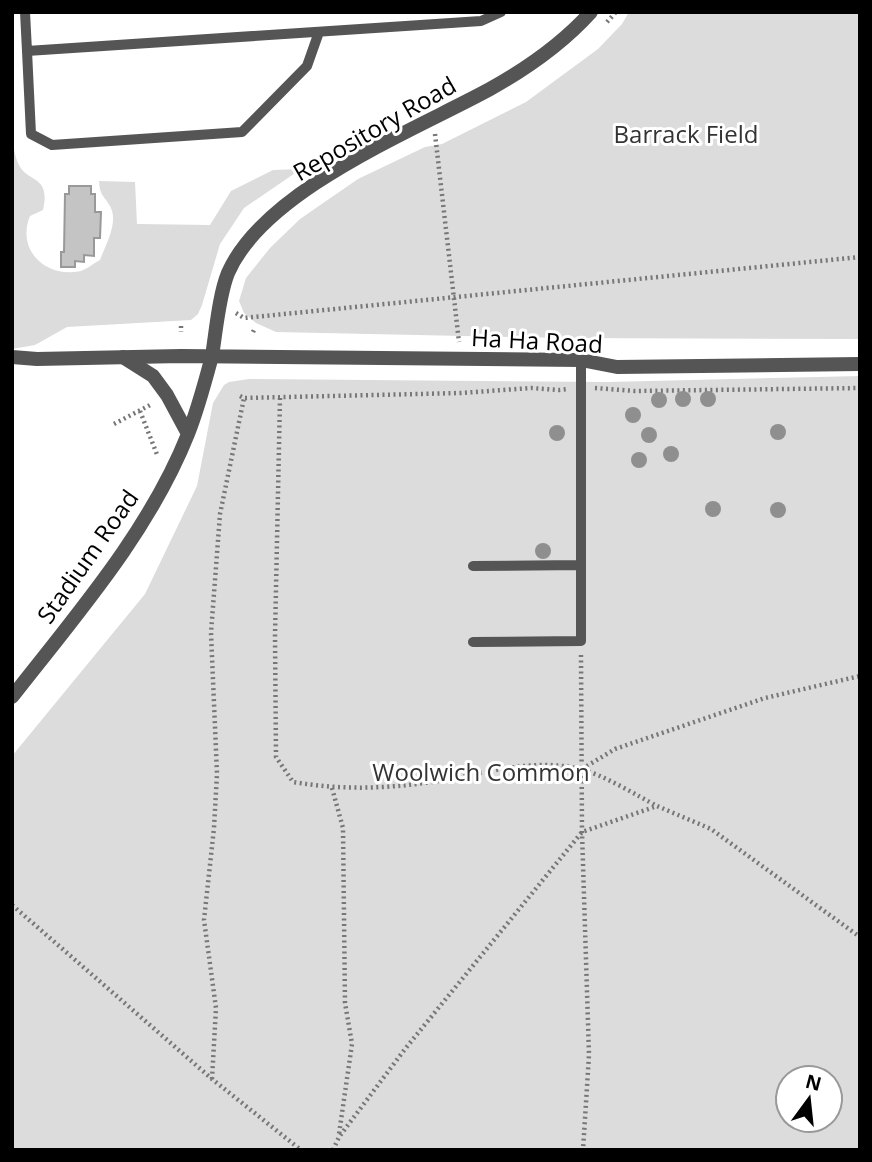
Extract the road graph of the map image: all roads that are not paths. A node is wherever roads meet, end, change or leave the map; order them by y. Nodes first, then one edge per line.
1 (25, 12) edge
2 (501, 12) edge
3 (592, 12) edge
4 (319, 32) junction
5 (27, 51) junction
6 (212, 356) junction
7 (12, 357) edge
8 (123, 357) junction
9 (581, 360) junction
10 (860, 365) edge
11 (188, 434) junction
12 (580, 565) junction
13 (472, 566) dead end
14 (472, 642) dead end
15 (12, 697) edge

1 - 5 lane
2 - 4 lane
3 - 6 street, Repository Road
4 - 5 lane
4 - 5 lane
6 - 8 street, Ha Ha Road
6 - 9 street, Ha Ha Road
6 - 11 street, Stadium Road
7 - 8 street, Ha Ha Road
8 - 11 street
9 - 10 street, Ha Ha Road
9 - 12 lane
11 - 15 street, Stadium Road
12 - 13 lane
12 - 14 lane

